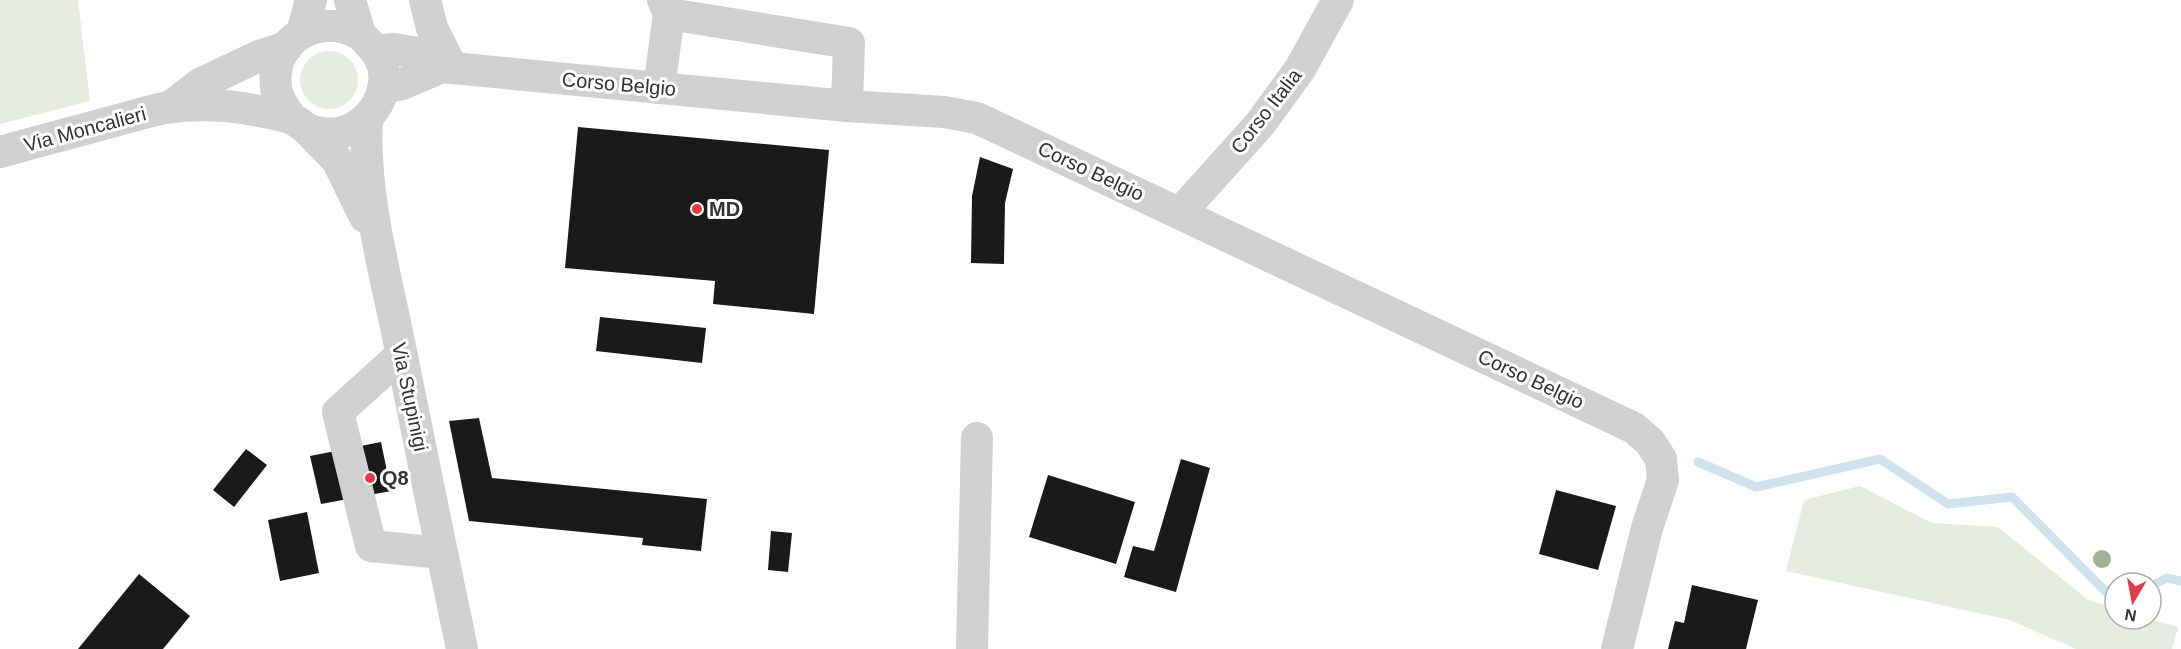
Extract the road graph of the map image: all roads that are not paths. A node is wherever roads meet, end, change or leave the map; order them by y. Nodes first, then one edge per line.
1 (311, 0) edge
2 (350, 0) edge
3 (425, 0) edge
4 (1338, 0) edge
5 (666, 7) edge
6 (295, 40) junction
7 (368, 43) junction
8 (447, 68) junction
9 (383, 88) junction
10 (659, 88) junction
11 (847, 106) junction
12 (170, 107) junction
13 (367, 120) junction
14 (299, 124) junction
15 (0, 152) edge
16 (1180, 213) junction
17 (380, 250) junction
18 (401, 355) junction
19 (977, 438) dead end
20 (442, 553) junction
21 (462, 649) edge
22 (972, 649) edge
23 (1617, 649) edge

1 - 6 street
2 - 7 street
3 - 8 street
4 - 16 street, Corso Italia
5 - 10 street
5 - 11 street
6 - 7 street
6 - 12 street, Via Moncalieri
6 - 14 street
7 - 8 street, Corso Belgio
7 - 9 street
8 - 9 street, Corso Belgio
8 - 10 street, Corso Belgio
9 - 13 street
10 - 11 street, Corso Belgio
11 - 16 street, Corso Belgio
12 - 14 street, Via Moncalieri
12 - 15 street, Via Moncalieri
13 - 14 street
13 - 17 street, Via Stupinigi
14 - 17 street, Via Stupinigi
16 - 23 street, Corso Belgio
17 - 18 street, Via Stupinigi
18 - 20 street, Via Stupinigi
18 - 20 street
19 - 22 street
20 - 21 street, Via Stupinigi

